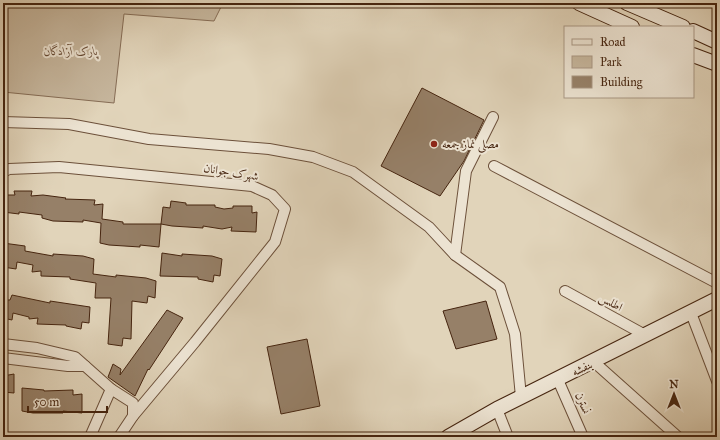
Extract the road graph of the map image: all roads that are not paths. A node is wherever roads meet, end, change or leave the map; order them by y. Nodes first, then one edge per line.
1 (579, 3) edge
2 (627, 3) edge
3 (630, 26) edge
4 (681, 26) edge
5 (694, 31) edge
6 (717, 42) edge
7 (694, 55) edge
8 (717, 64) edge
9 (493, 117) dead end
10 (3, 122) edge
11 (494, 166) dead end
12 (3, 172) edge
13 (455, 255) junction
14 (717, 283) edge
15 (565, 291) dead end
16 (717, 299) edge
17 (691, 313) junction
18 (645, 335) junction
19 (3, 344) edge
20 (24, 347) junction
21 (3, 358) edge
22 (21, 360) junction
23 (594, 362) junction
24 (85, 366) junction
25 (558, 380) junction
26 (717, 381) edge
27 (111, 388) junction
28 (522, 397) junction
29 (497, 409) junction
30 (133, 416) junction
31 (90, 437) edge
32 (119, 437) edge
33 (448, 437) edge
34 (508, 437) edge
35 (584, 437) edge
36 (678, 437) edge

1 - 3 street
2 - 4 street
5 - 6 street
7 - 8 street
9 - 13 street
10 - 13 street
11 - 14 street
12 - 30 street, شهرک جوانان
13 - 28 street
15 - 18 street, اطلس
16 - 17 street, بنفشه
17 - 18 street, بنفشه
17 - 26 street
18 - 23 street, بنفشه
19 - 20 street
20 - 22 street
20 - 24 street
21 - 22 street
22 - 24 street
23 - 25 street, بنفشه
23 - 36 street
24 - 27 street
25 - 28 street, بنفشه
25 - 35 street, نسترن
27 - 30 street
27 - 31 street
28 - 29 street, بنفشه
29 - 33 street, بنفشه
29 - 34 street
30 - 32 street, شهرک جوانان

